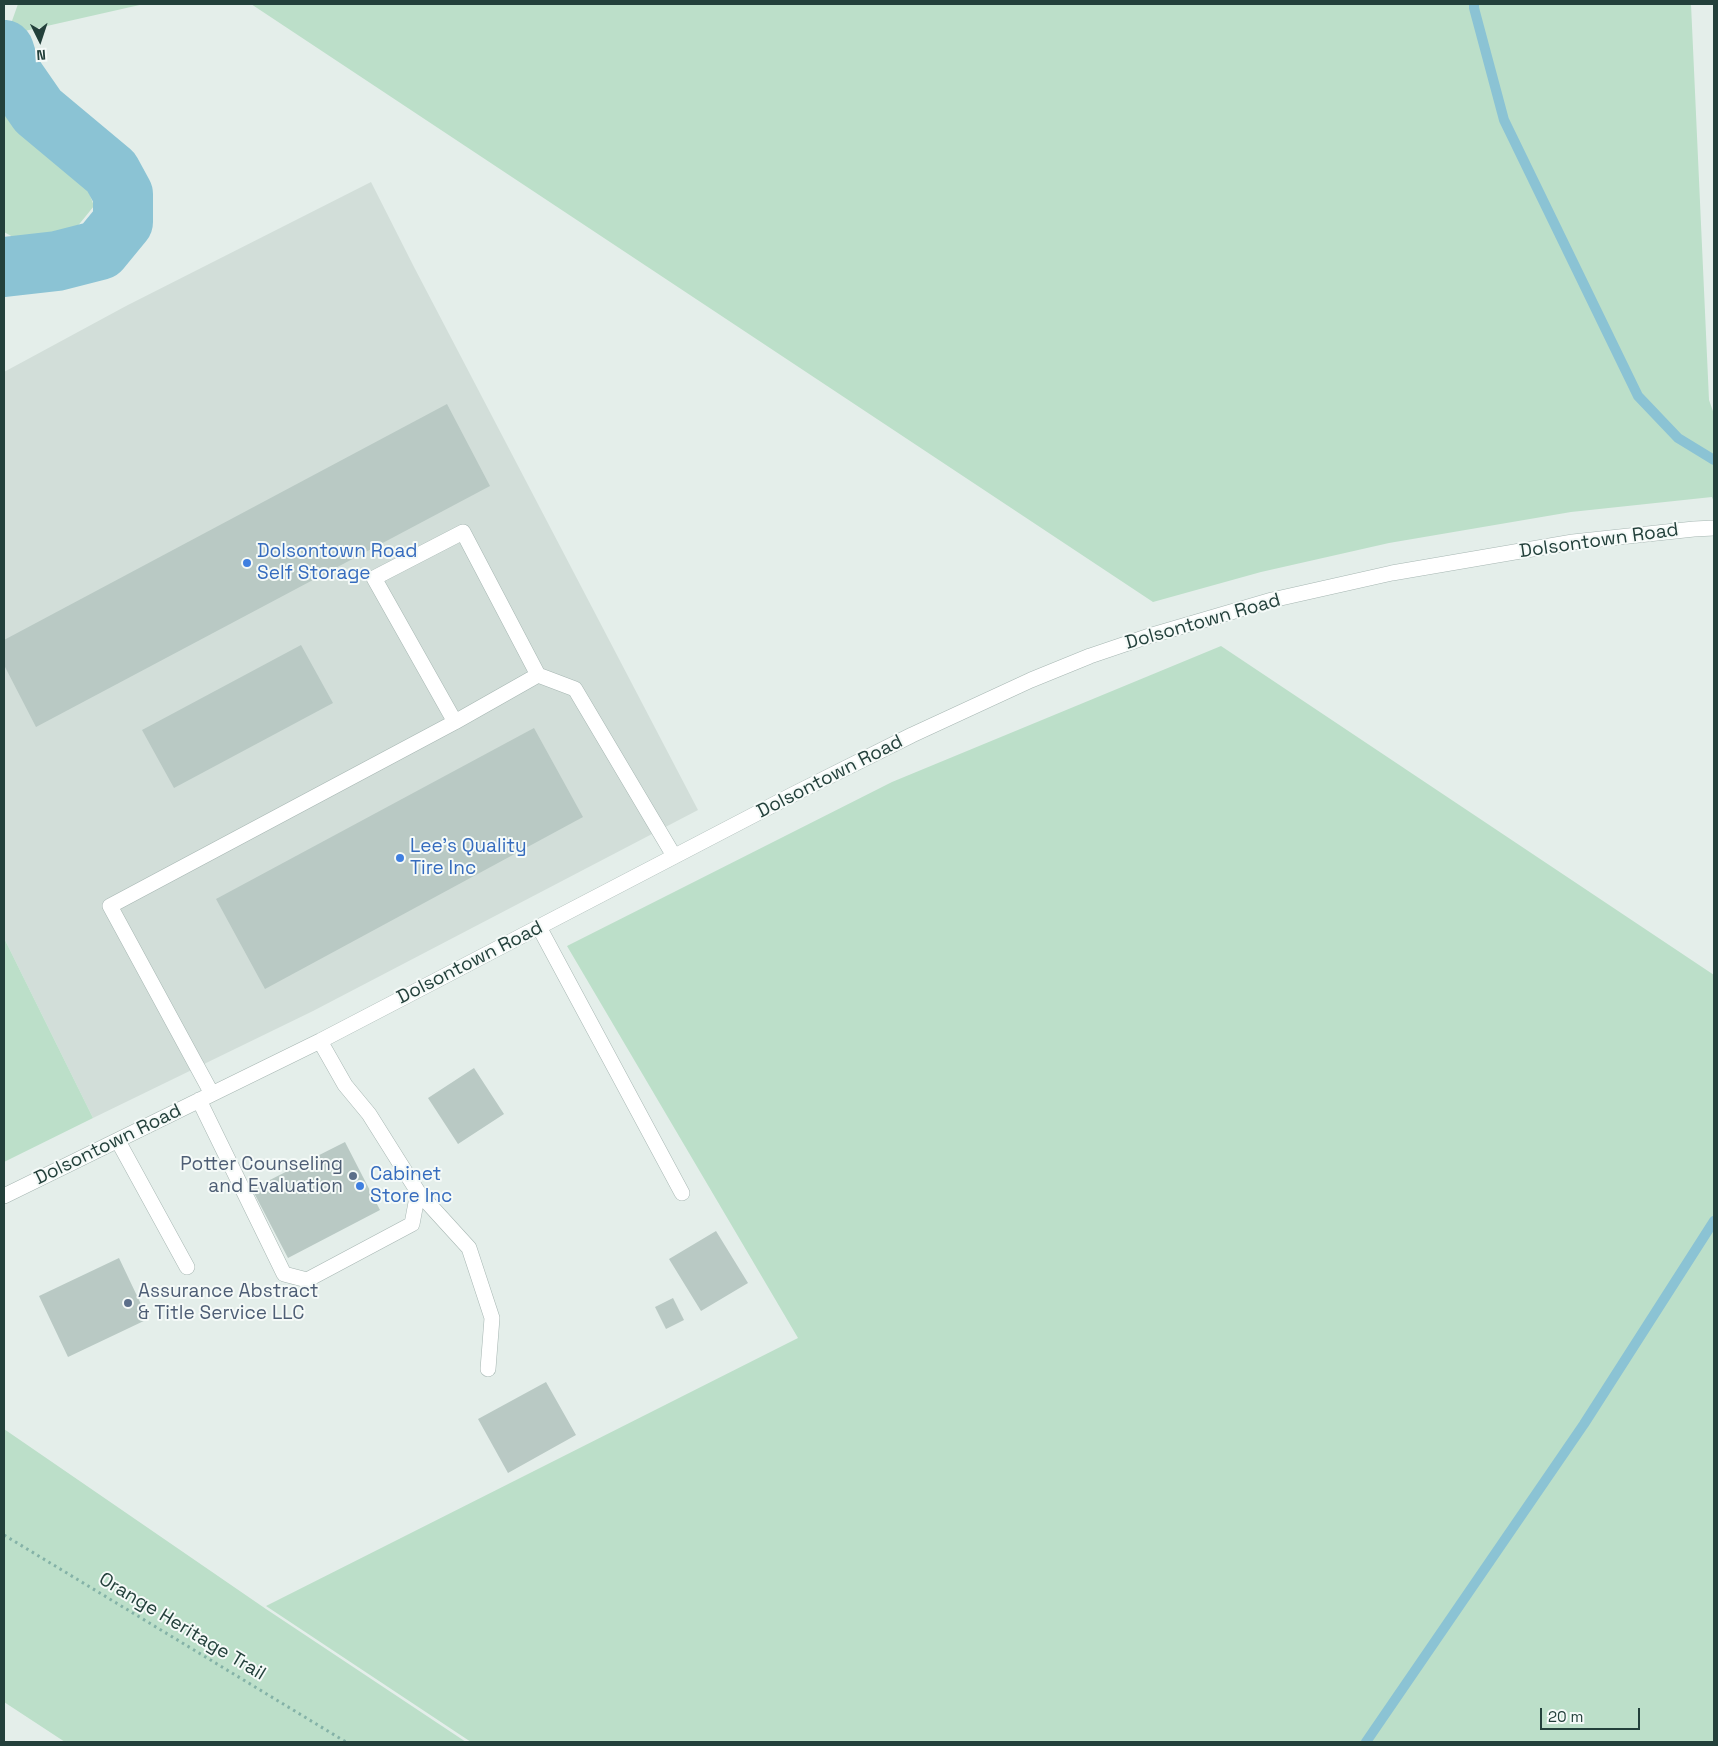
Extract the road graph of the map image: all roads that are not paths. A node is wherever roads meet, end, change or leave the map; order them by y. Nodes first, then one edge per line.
1 (1714, 528) edge
2 (538, 675) junction
3 (455, 722) junction
4 (674, 856) junction
5 (539, 927) junction
6 (320, 1041) junction
7 (206, 1097) junction
8 (118, 1141) junction
9 (418, 1192) junction
10 (682, 1193) dead end
11 (4, 1196) edge
12 (187, 1267) dead end
13 (488, 1369) dead end

1 - 4 street, Dolsontown Road
2 - 3 street
2 - 3 street
2 - 4 street
3 - 7 street
4 - 5 street, Dolsontown Road
5 - 6 street, Dolsontown Road
5 - 10 street
6 - 7 street, Dolsontown Road
6 - 9 street
7 - 8 street, Dolsontown Road
7 - 9 street
8 - 11 street, Dolsontown Road
8 - 12 street
9 - 13 street

